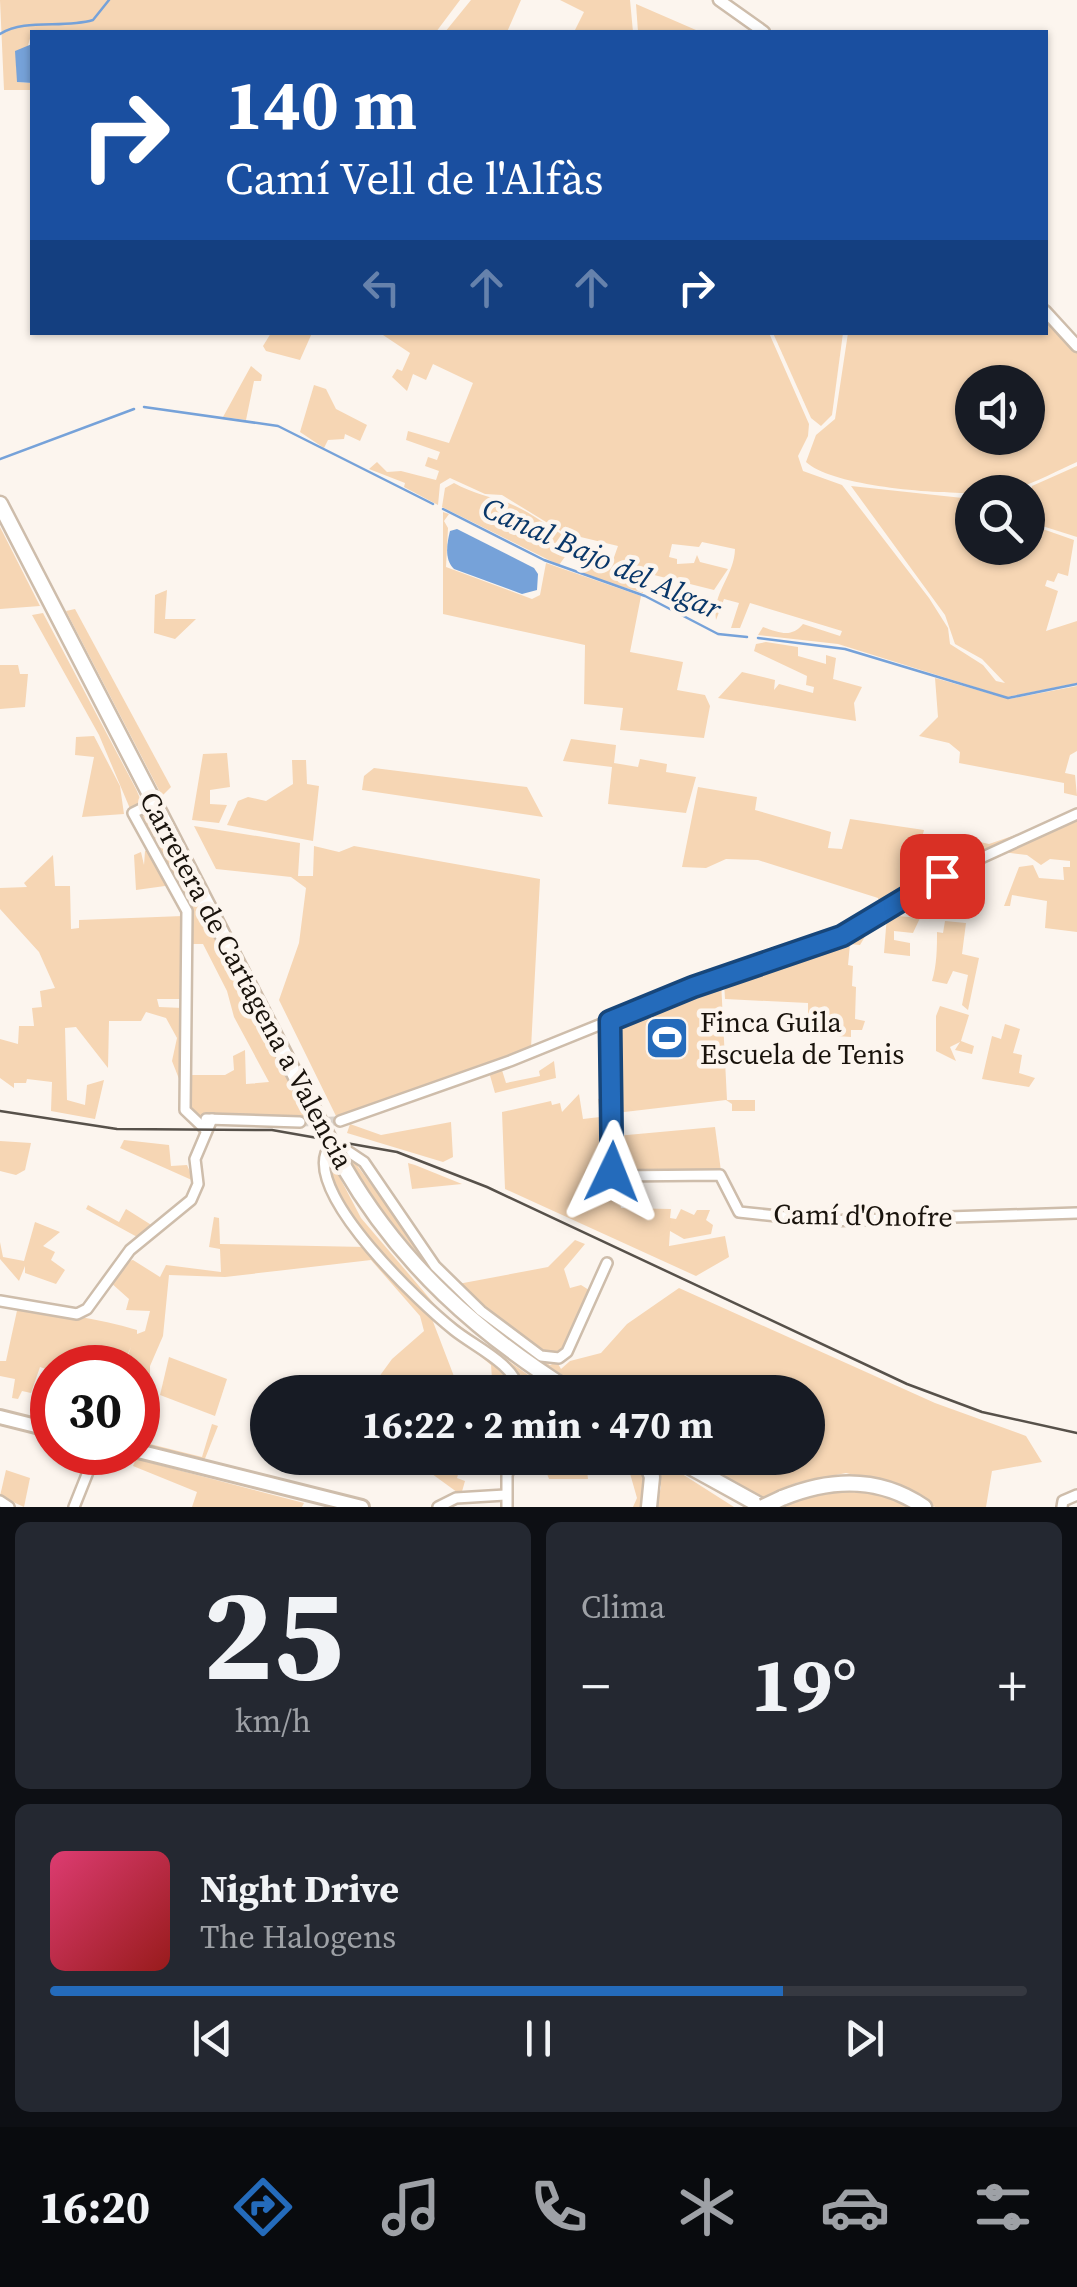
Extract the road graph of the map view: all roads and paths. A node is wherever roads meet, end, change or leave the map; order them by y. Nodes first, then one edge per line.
1 (719, 0) edge
2 (761, 30) edge
3 (1048, 314) edge
4 (1077, 346) edge
5 (0, 504) edge
6 (137, 811) dead end
7 (1077, 814) edge
8 (610, 1021) junction
9 (340, 1121) tunnel mouth
10 (300, 1122) tunnel mouth
11 (202, 1124) junction
12 (346, 1150) dead end
13 (326, 1153) dead end
14 (1077, 1213) edge
15 (607, 1263) dead end
16 (0, 1301) edge
17 (514, 1355) junction
18 (512, 1375) edge
19 (540, 1375) edge
20 (545, 1375) edge
21 (0, 1417) edge
22 (30, 1424) edge
23 (160, 1456) edge
24 (87, 1475) edge
25 (509, 1475) edge
26 (651, 1475) edge
27 (701, 1475) edge
28 (706, 1475) edge
29 (504, 1495) junction
30 (1077, 1495) edge
31 (0, 1501) edge
32 (9, 1507) edge
33 (74, 1507) edge
34 (362, 1507) edge
35 (438, 1507) edge
36 (507, 1507) edge
37 (649, 1507) edge
38 (751, 1507) edge
39 (763, 1507) edge
40 (924, 1507) edge
41 (1062, 1507) edge

1 - 2 street
3 - 4 street
5 - 17 highway, Carretera de Cartagena a Valencia, bridge
6 - 11 street
7 - 8 street
8 - 9 street
8 - 14 street, Camí d'Onofre
10 - 11 street
11 - 16 street
12 - 15 street
13 - 18 street
17 - 19 highway
17 - 20 highway, Carretera de Cartagena a Valencia
21 - 22 main road
23 - 34 main road
24 - 33 street
25 - 29 street
26 - 37 highway
27 - 38 highway
28 - 39 highway
29 - 35 street
29 - 36 street
30 - 41 street
31 - 32 street
39 - 40 highway, bridge

